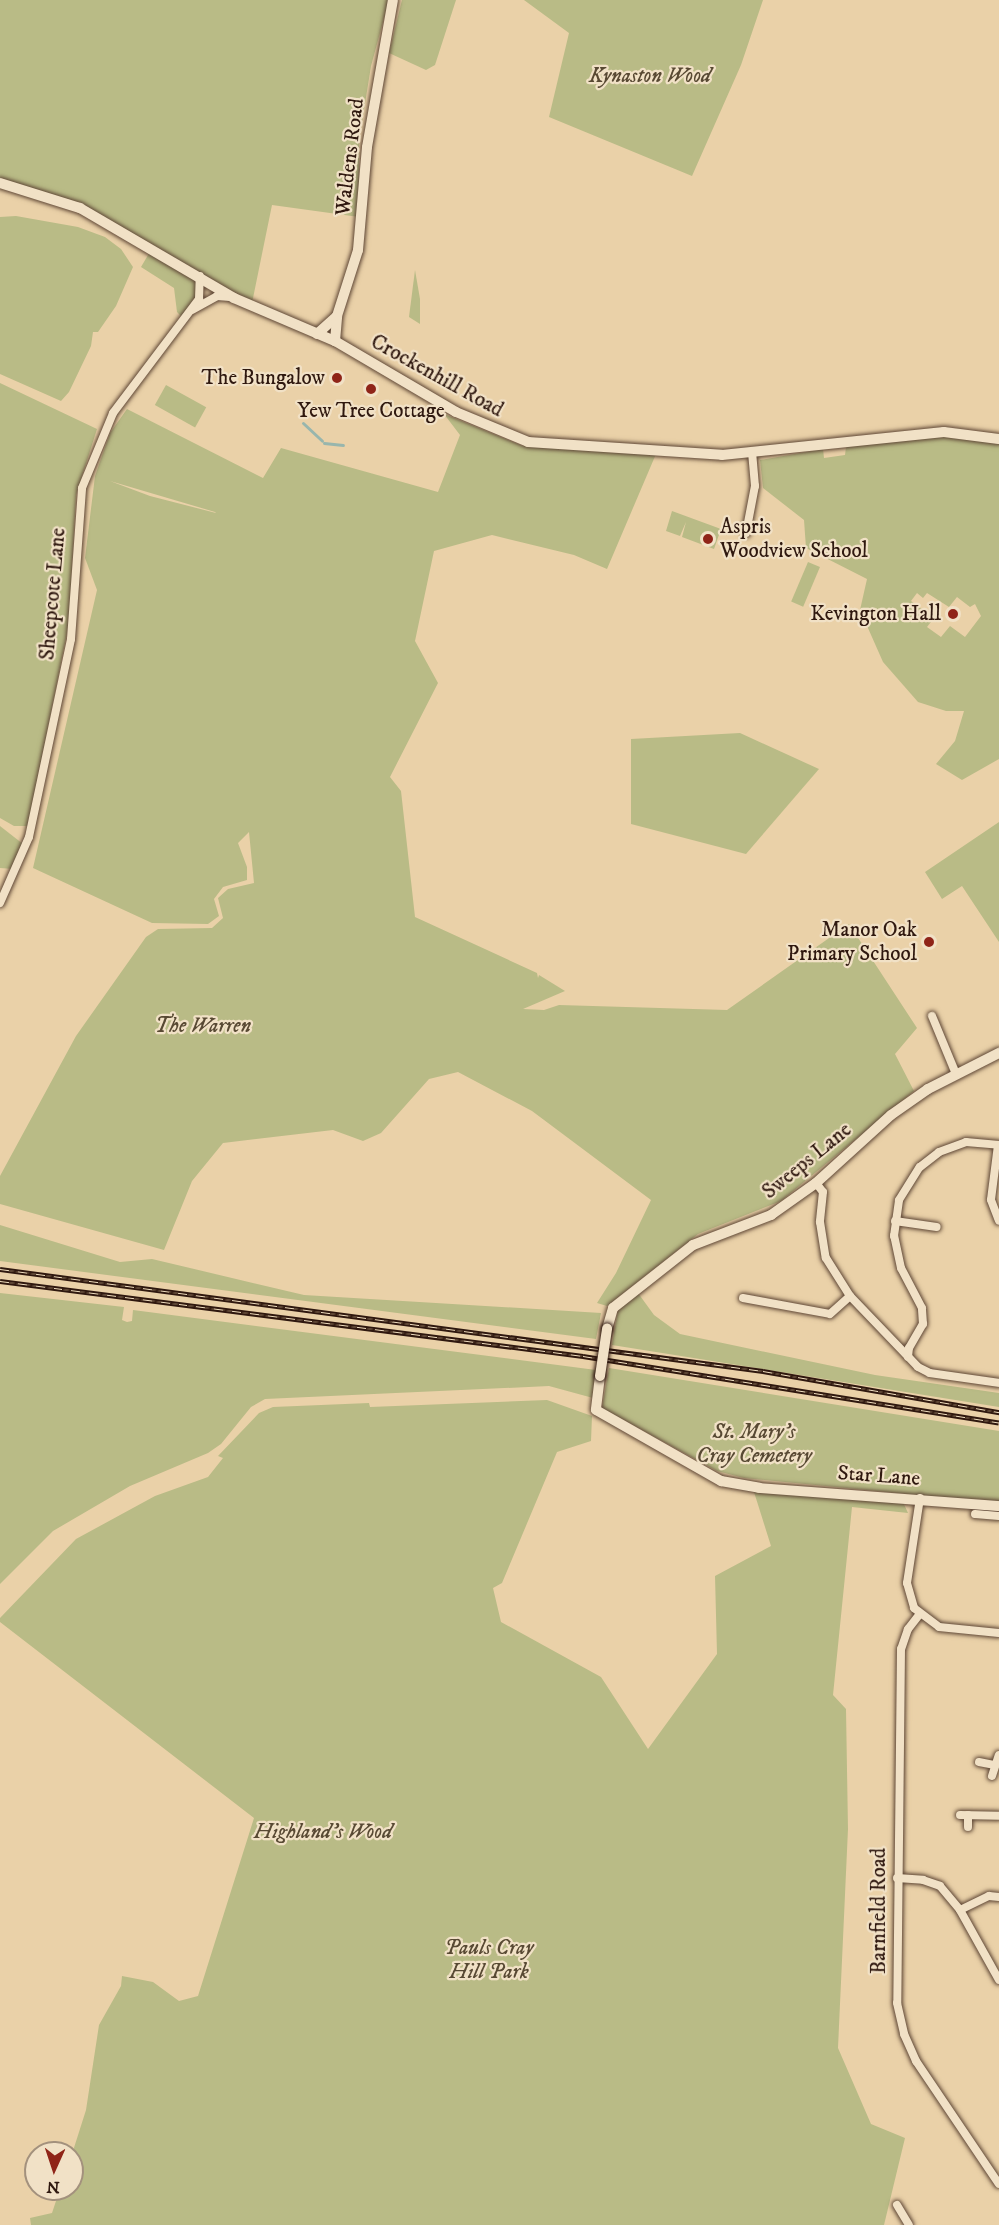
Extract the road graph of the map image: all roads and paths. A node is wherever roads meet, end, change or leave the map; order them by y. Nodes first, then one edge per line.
1 (393, 0) edge
2 (0, 183) edge
3 (200, 276) junction
4 (234, 298) junction
5 (191, 311) junction
6 (338, 316) junction
7 (317, 334) junction
8 (334, 341) junction
9 (999, 439) edge
10 (752, 452) junction
11 (746, 533) dead end
12 (0, 903) edge
13 (932, 1016) dead end
14 (999, 1053) edge
15 (956, 1074) junction
16 (999, 1145) edge
17 (816, 1183) junction
18 (895, 1221) junction
19 (999, 1221) edge
20 (937, 1227) dead end
21 (850, 1296) junction
22 (743, 1298) dead end
23 (908, 1357) junction
24 (999, 1383) edge
25 (596, 1410) joint
26 (920, 1498) junction
27 (999, 1506) edge
28 (975, 1514) dead end
29 (999, 1516) edge
30 (919, 1615) junction
31 (999, 1633) edge
32 (999, 1755) edge
33 (979, 1762) dead end
34 (994, 1765) junction
35 (992, 1776) dead end
36 (999, 1816) edge
37 (968, 1827) dead end
38 (897, 1878) junction
39 (999, 1897) edge
40 (960, 1911) junction
41 (999, 1980) edge
42 (999, 2184) edge
43 (897, 2205) dead end
44 (909, 2225) edge

1 - 6 street, Waldens Road
2 - 3 street, Crockenhill Road
3 - 4 street, Crockenhill Road
3 - 5 street, Sheepcote Lane
4 - 5 street, Sheepcote Lane
4 - 7 street, Crockenhill Road
5 - 12 street, Sheepcote Lane
6 - 7 street
6 - 8 street, Waldens Road
7 - 8 street, Crockenhill Road
8 - 10 street, Crockenhill Road
9 - 10 street, Crockenhill Road
10 - 11 street
13 - 15 street
14 - 15 street, Sweeps Lane
15 - 17 street, Sweeps Lane
16 - 18 street
16 - 19 street
17 - 21 street
17 - 25 street, Sweeps Lane, bridge
18 - 20 street
18 - 23 street
21 - 22 street
21 - 23 street
23 - 24 street
25 - 26 street, Star Lane
26 - 27 street, Star Lane
26 - 30 street
28 - 29 street
30 - 31 street
30 - 38 street, Barnfield Road
32 - 34 street
33 - 34 street
34 - 35 street
36 - 37 street
38 - 40 street
38 - 42 street, Barnfield Road
39 - 40 street
40 - 41 street
43 - 44 street

